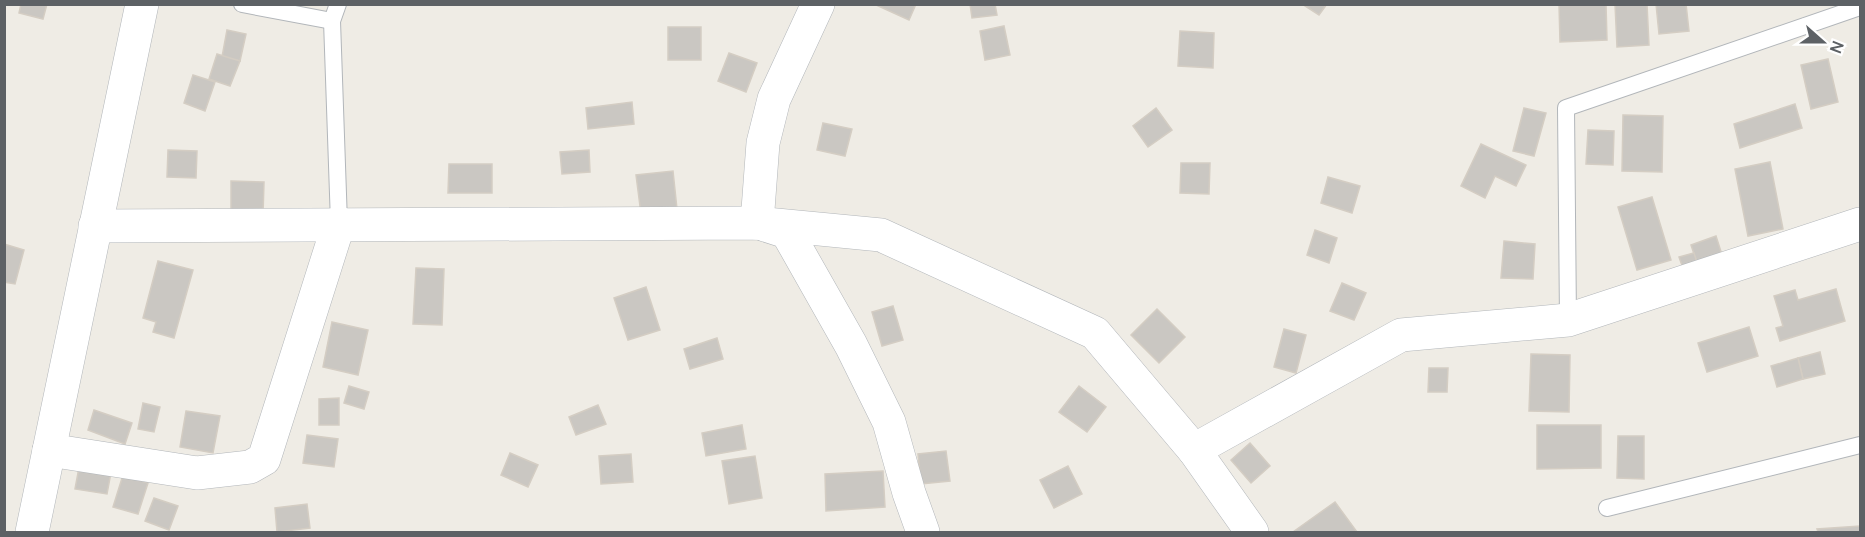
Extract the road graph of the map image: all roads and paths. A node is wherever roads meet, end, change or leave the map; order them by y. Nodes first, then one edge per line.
1 (142, 4) edge
2 (242, 4) edge
3 (338, 4) edge
4 (819, 4) edge
5 (1860, 8) edge
6 (332, 21) junction
7 (339, 223) junction
8 (757, 223) junction
9 (1860, 224) edge
10 (95, 226) junction
11 (1568, 320) junction
12 (1860, 445) edge
13 (49, 450) junction
14 (1194, 450) junction
15 (1607, 508) dead end
16 (32, 532) edge
17 (923, 532) edge
18 (1252, 532) edge

1 - 10 street
2 - 6 lane
3 - 6 lane
4 - 8 street
5 - 11 lane
6 - 7 lane
7 - 8 street
7 - 10 street
7 - 13 street
8 - 14 street
8 - 17 street
9 - 11 street
10 - 13 street
11 - 14 street
12 - 15 lane
13 - 16 street
14 - 18 street

